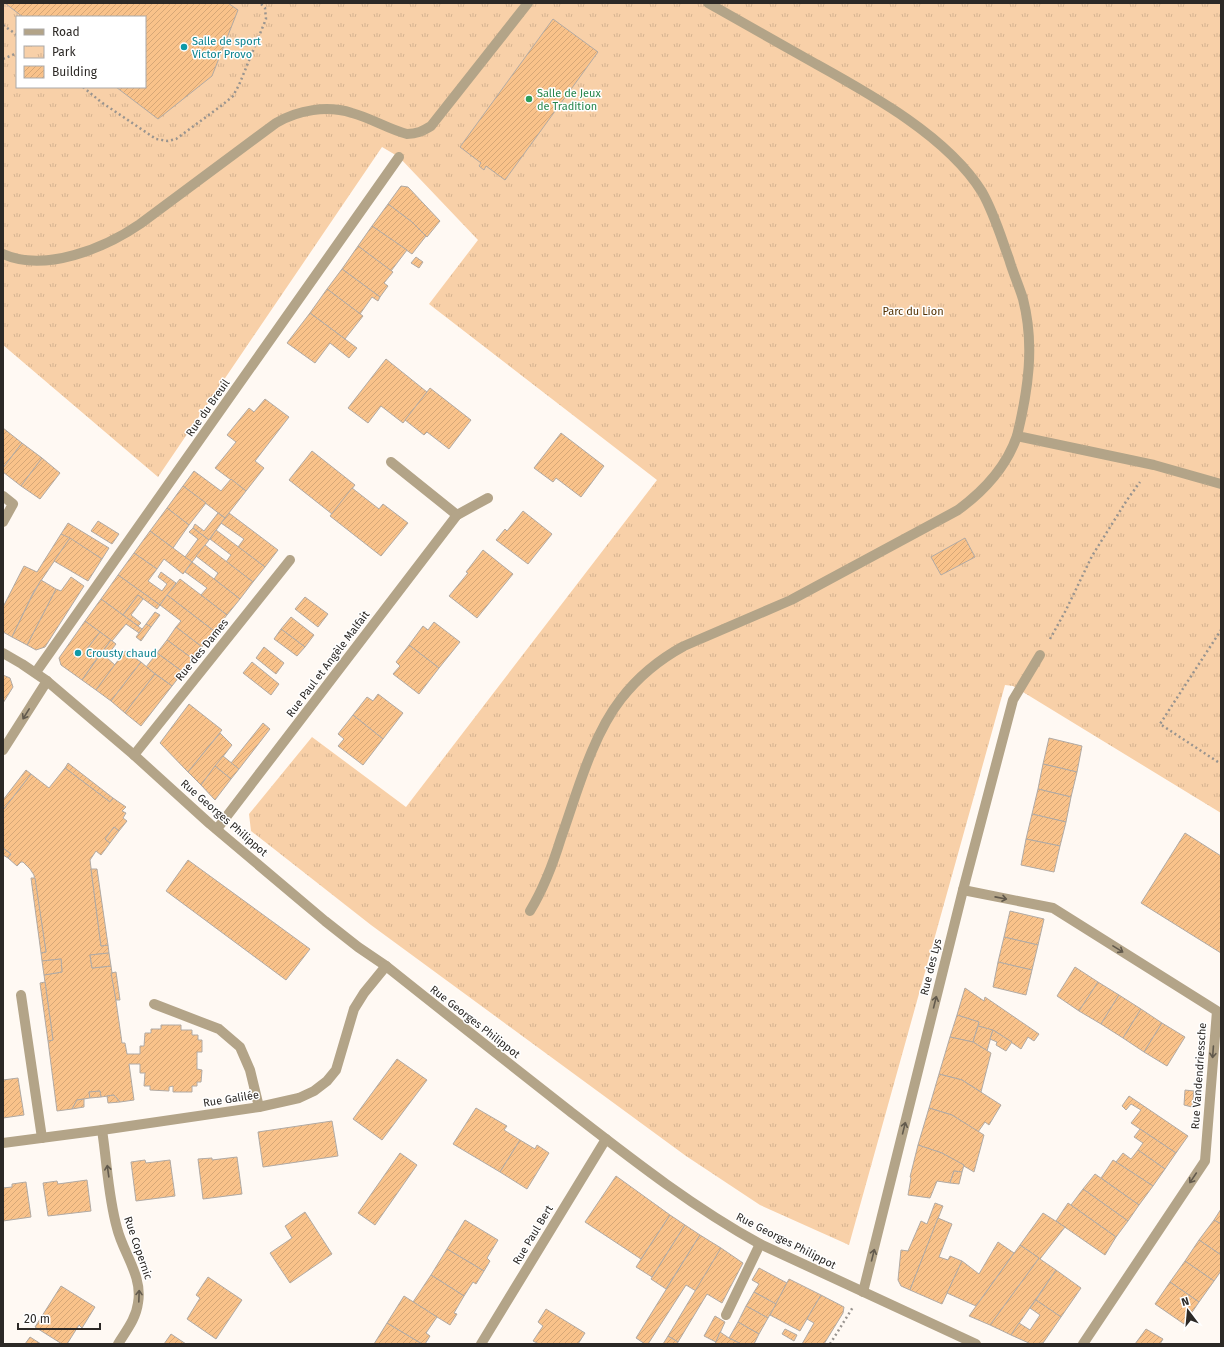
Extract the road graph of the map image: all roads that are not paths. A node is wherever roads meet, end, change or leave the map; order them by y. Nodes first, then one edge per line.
1 (528, 3) edge
2 (708, 3) edge
3 (399, 157) dead end
4 (3, 254) edge
5 (1017, 436) junction
6 (391, 462) dead end
7 (1221, 484) edge
8 (3, 496) edge
9 (488, 498) dead end
10 (457, 514) junction
11 (3, 522) edge
12 (290, 560) dead end
13 (3, 653) edge
14 (1040, 655) road end
15 (36, 672) junction
16 (47, 681) junction
17 (3, 750) edge
18 (134, 755) junction
19 (217, 829) junction
20 (962, 890) junction
21 (530, 911) dead end
22 (386, 966) junction
23 (21, 994) dead end
24 (154, 1004) dead end
25 (259, 1107) junction
26 (102, 1130) junction
27 (42, 1138) junction
28 (606, 1139) junction
29 (3, 1143) edge
30 (760, 1244) junction
31 (863, 1292) junction
32 (726, 1315) dead end
33 (118, 1344) edge
34 (481, 1344) edge
35 (976, 1344) edge
36 (1083, 1344) edge

1 - 4 street
2 - 5 street
3 - 15 street, Rue du Breuil
5 - 7 street
5 - 21 street
6 - 10 street
8 - 11 street
9 - 10 street, Rue Paul et Angèle Malfait
10 - 19 street, Rue Paul et Angèle Malfait
12 - 18 street, Rue des Dames
13 - 15 street, Rue Georges Philippot
14 - 20 street, Rue des Lys
15 - 16 street, Rue Georges Philippot
16 -> 17 street
16 - 18 street, Rue Georges Philippot
18 - 19 street, Rue Georges Philippot
19 - 22 street, Rue Georges Philippot
31 -> 20 street, Rue des Lys
20 -> 36 street, Rue Vandendriessche
22 - 25 street, Rue Galilée
22 - 28 street, Rue Georges Philippot
23 - 27 street
24 - 25 street
25 - 26 street, Rue Galilée
26 - 27 street, Rue Galilée
33 -> 26 street, Rue Copernic
27 - 29 street, Rue Galilée
28 - 30 street, Rue Georges Philippot
28 - 34 street, Rue Paul Bert
30 - 31 street, Rue Georges Philippot
30 - 32 street
31 - 35 street, Rue Georges Philippot

